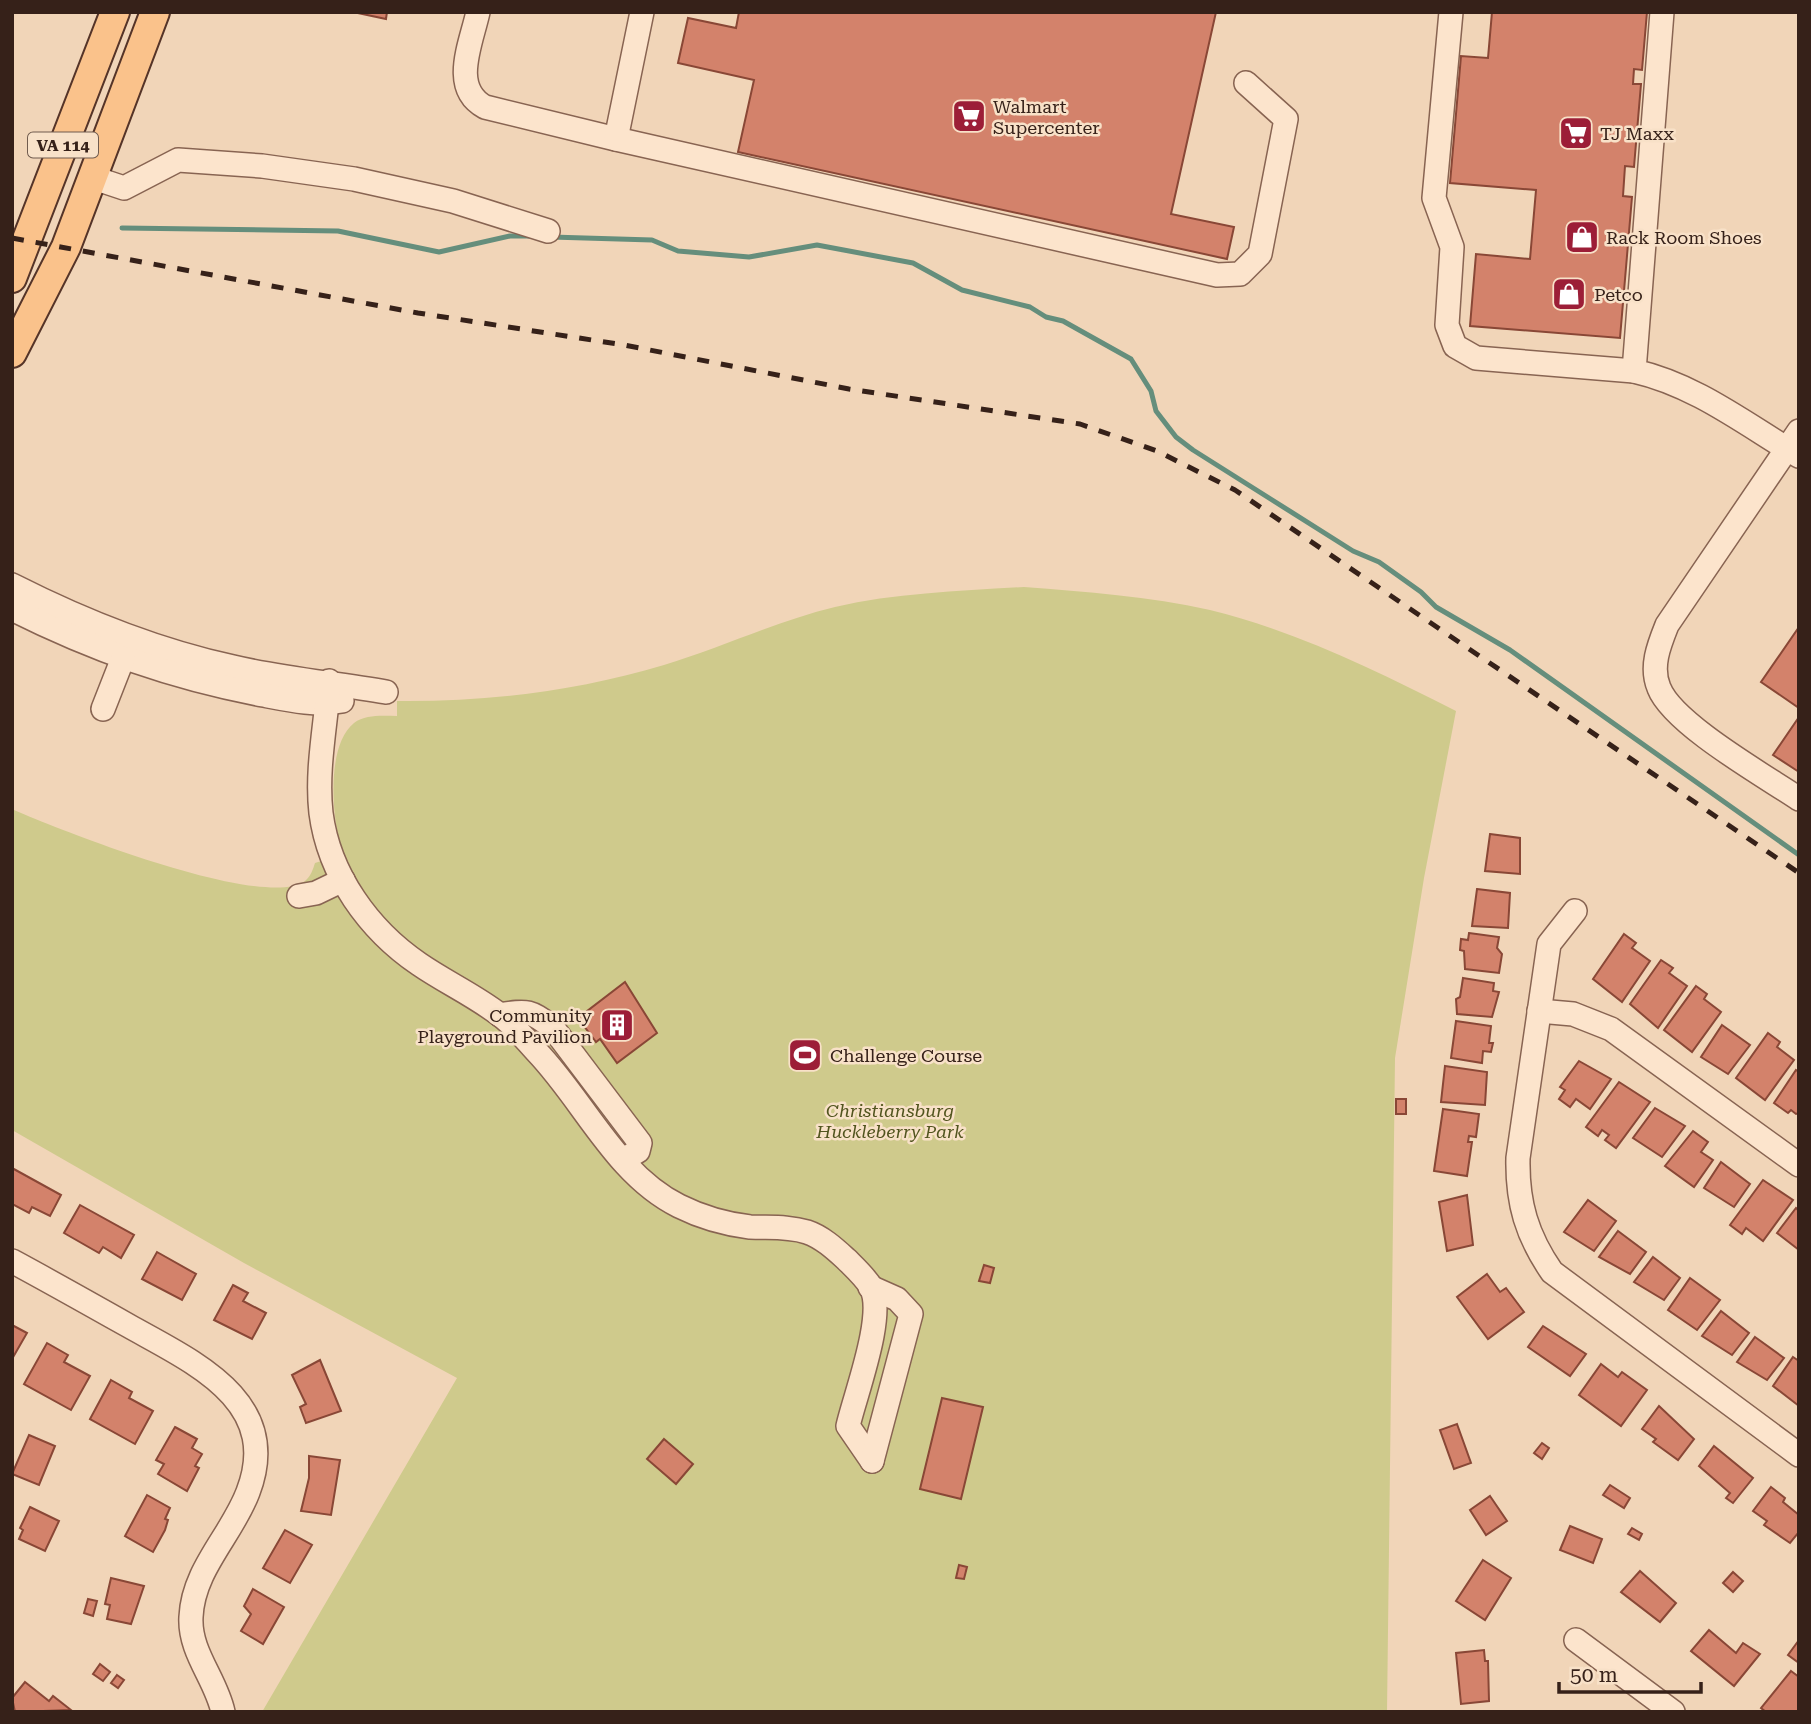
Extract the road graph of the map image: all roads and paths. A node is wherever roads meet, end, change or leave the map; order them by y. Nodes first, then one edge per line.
1 (115, 12) edge
2 (155, 12) edge
3 (478, 12) edge
4 (642, 12) edge
5 (1451, 12) edge
6 (1662, 12) edge
7 (1246, 83) dead end
8 (616, 139) junction
9 (91, 177) junction
10 (548, 231) dead end
11 (12, 278) edge
12 (12, 353) edge
13 (1634, 371) junction
14 (1795, 445) edge
15 (12, 585) edge
16 (12, 609) edge
17 (122, 658) junction
18 (328, 693) junction
19 (103, 709) dead end
20 (1799, 799) edge
21 (343, 880) junction
22 (299, 895) dead end
23 (1576, 911) dead end
24 (1539, 1011) junction
25 (1799, 1165) edge
26 (12, 1261) edge
27 (870, 1287) junction
28 (1799, 1455) edge
29 (1576, 1640) dead end
30 (223, 1712) edge
31 (1673, 1712) edge

1 - 11 main road, VA 114
2 - 9 main road, VA 114
3 - 8 street
4 - 8 street
5 - 13 street
6 - 13 street
7 - 8 street
9 - 10 street
9 - 12 main road, VA 114
13 - 14 street
14 - 20 street
15 - 18 street
16 - 17 street
17 - 18 street
17 - 19 street
18 - 21 street
21 - 22 street
21 - 27 street
23 - 24 street
24 - 25 street
24 - 28 street
26 - 30 street
27 - 27 street
29 - 31 street

